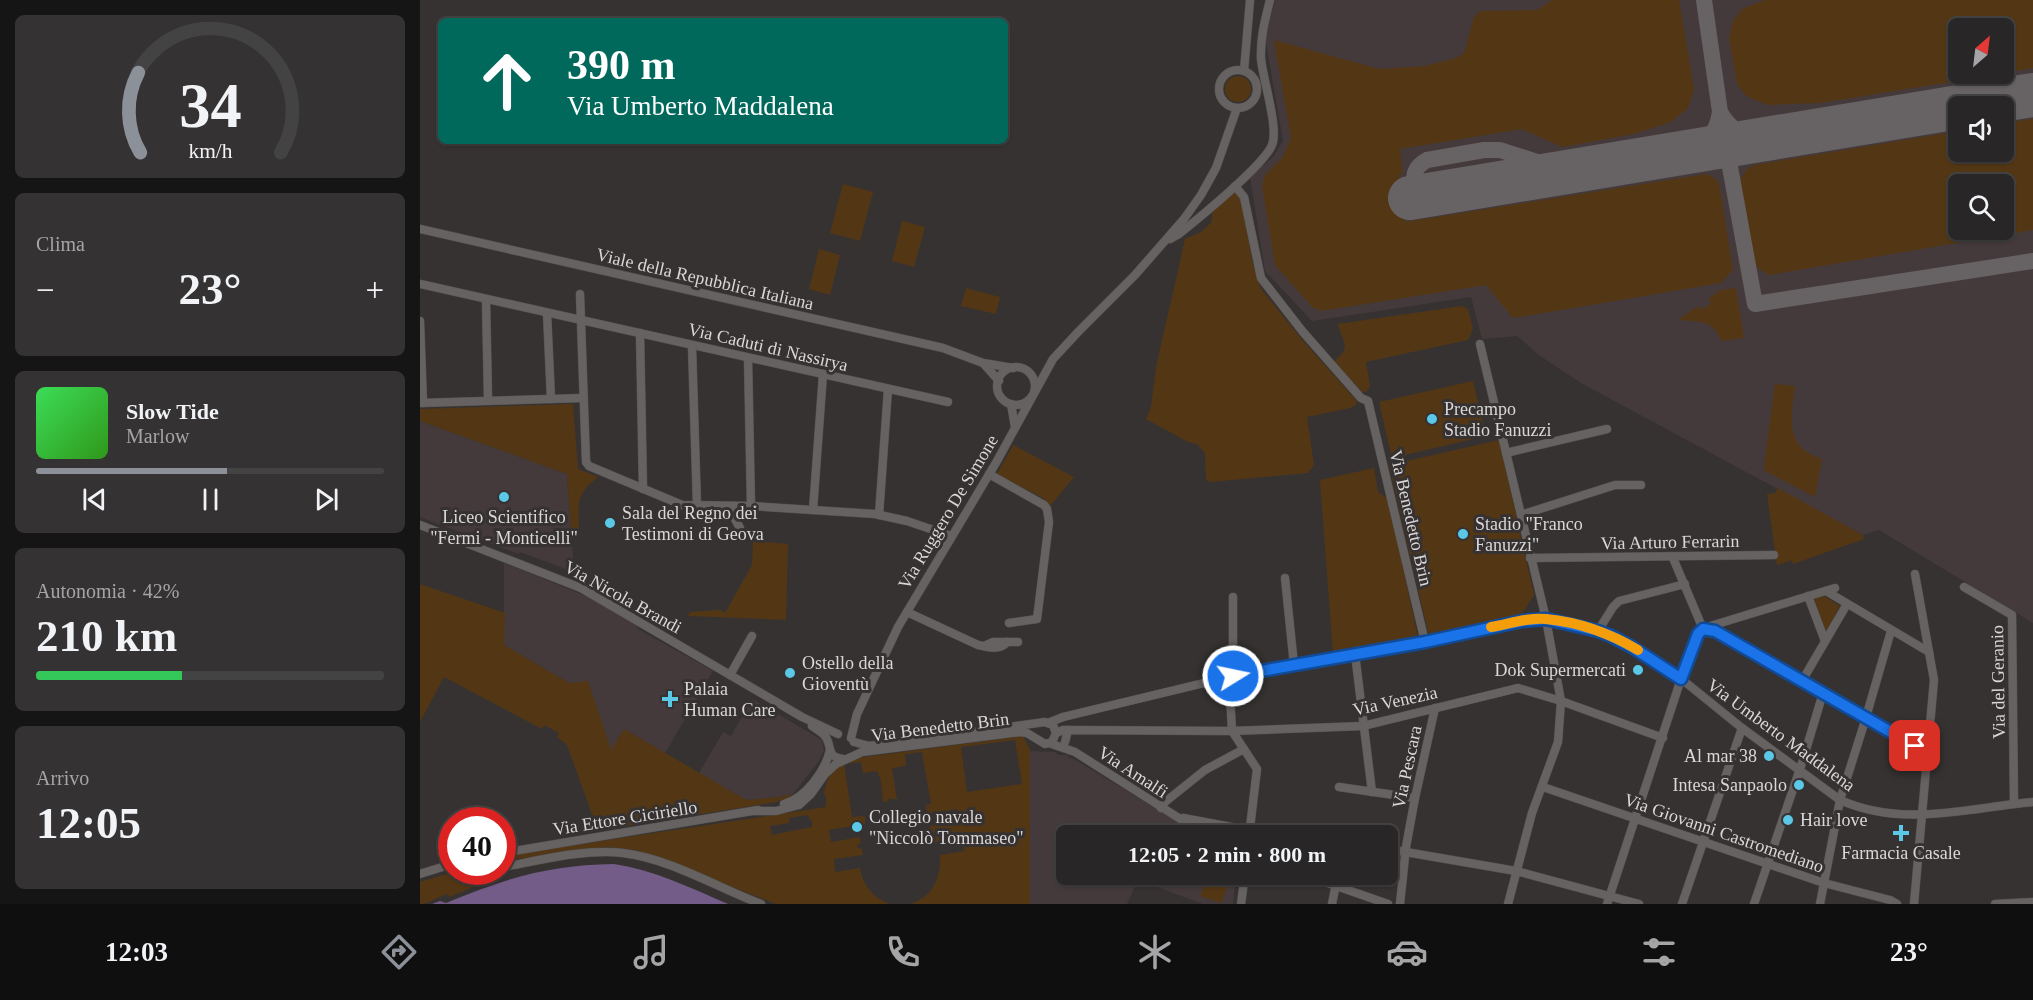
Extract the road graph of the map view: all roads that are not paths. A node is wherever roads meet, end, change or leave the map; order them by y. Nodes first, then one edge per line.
1 (1250, 0) edge
2 (1270, 0) edge
3 (1244, 71) junction
4 (1237, 108) junction
5 (1234, 186) junction
6 (420, 229) edge
7 (1166, 241) junction
8 (420, 284) edge
9 (580, 294) dead end
10 (486, 299) junction
11 (547, 313) junction
12 (420, 321) edge
13 (581, 321) junction
14 (640, 333) junction
15 (1480, 344) dead end
16 (692, 346) junction
17 (748, 358) junction
18 (982, 363) junction
19 (1013, 368) junction
20 (1048, 368) junction
21 (1029, 372) junction
22 (823, 374) junction
23 (999, 381) junction
24 (888, 390) junction
25 (1034, 394) junction
26 (584, 398) junction
27 (551, 399) junction
28 (488, 400) junction
29 (948, 402) dead end
30 (421, 403) edge
31 (1011, 404) junction
32 (1015, 428) junction
33 (1606, 429) dead end
34 (1506, 453) junction
35 (989, 474) junction
36 (1641, 485) dead end
37 (643, 489) junction
38 (697, 506) junction
39 (735, 506) junction
40 (751, 506) junction
41 (813, 510) junction
42 (879, 515) junction
43 (1521, 515) junction
44 (420, 525) edge
45 (740, 528) dead end
46 (951, 536) junction
47 (1774, 555) dead end
48 (1530, 558) junction
49 (1673, 558) junction
50 (1915, 574) dead end
51 (1285, 578) dead end
52 (1685, 584) junction
53 (1964, 587) dead end
54 (1835, 588) dead end
55 (1826, 591) junction
56 (1808, 596) junction
57 (1233, 597) dead end
58 (1847, 604) junction
59 (907, 612) junction
60 (1546, 619) junction
61 (1009, 623) dead end
62 (1703, 629) junction
63 (1598, 631) junction
64 (1891, 631) junction
65 (752, 636) dead end
66 (1825, 640) junction
67 (1018, 642) dead end
68 (1425, 642) junction
69 (1929, 652) junction
70 (1355, 654) junction
71 (1294, 665) junction
72 (730, 675) junction
73 (1231, 677) junction
74 (1681, 679) junction
75 (1802, 681) junction
76 (1823, 693) junction
77 (1561, 701) junction
78 (1435, 708) junction
79 (857, 714) junction
80 (1070, 716) junction
81 (802, 717) junction
82 (1866, 718) junction
83 (1048, 723) junction
84 (1039, 724) junction
85 (1363, 726) junction
86 (1742, 728) junction
87 (1068, 730) junction
88 (1056, 731) junction
89 (1232, 731) junction
90 (840, 734) junction
91 (1035, 738) junction
92 (1663, 738) junction
93 (852, 740) junction
94 (1065, 742) junction
95 (1049, 743) junction
96 (829, 749) junction
97 (1244, 749) junction
98 (1074, 752) junction
99 (1927, 753) junction
100 (846, 758) junction
101 (1800, 770) junction
102 (1340, 787) dead end
103 (1543, 787) junction
104 (1372, 792) junction
105 (1415, 798) junction
106 (1840, 800) junction
107 (2033, 802) edge
108 (2014, 804) junction
109 (1161, 808) junction
110 (753, 812) junction
111 (1923, 815) junction
112 (1176, 817) junction
113 (1636, 818) junction
114 (1189, 825) edge
115 (1212, 825) edge
116 (1250, 825) edge
117 (1703, 841) junction
118 (516, 851) edge
119 (1398, 851) edge
120 (1407, 853) junction
121 (1767, 863) junction
122 (516, 865) edge
123 (438, 868) edge
124 (1516, 871) junction
125 (420, 874) edge
126 (1824, 883) junction
127 (1244, 885) edge
128 (1335, 886) joint
129 (1608, 900) edge
130 (2033, 902) edge
131 (761, 904) edge
132 (1241, 904) edge
133 (1332, 904) edge
134 (1388, 904) edge
135 (1400, 904) edge
136 (1508, 904) edge
137 (1639, 904) edge
138 (1682, 904) edge
139 (1754, 904) edge
140 (1820, 904) edge
141 (1897, 904) edge
142 (1914, 904) edge
143 (1924, 904) edge
144 (1995, 904) edge

1 - 3 street
2 - 5 street
3 - 4 street
3 - 4 street
4 - 7 street
5 - 7 street
5 - 68 street, Via Benedetto Brin
6 - 18 street, Viale della Repubblica Italiana
7 - 20 street, Via Ruggero De Simone
8 - 10 street, Via Caduti di Nassirya
9 - 13 street
10 - 11 street, Via Caduti di Nassirya
10 - 28 street
11 - 13 street, Via Caduti di Nassirya
11 - 27 street
12 - 30 street
13 - 14 street, Via Caduti di Nassirya
13 - 26 street
14 - 16 street, Via Caduti di Nassirya
14 - 37 street
15 - 34 street
16 - 17 street, Via Caduti di Nassirya
16 - 38 street
17 - 22 street, Via Caduti di Nassirya
17 - 40 street
18 - 19 street, Viale della Repubblica Italiana
18 - 23 street, Viale della Repubblica Italiana
19 - 21 street
19 - 23 street
20 - 21 street
20 - 25 street, Via Ruggero De Simone
21 - 25 street
22 - 24 street, Via Caduti di Nassirya
22 - 41 street
23 - 31 street, Via Ruggero De Simone
24 - 29 street, Via Caduti di Nassirya
24 - 42 street
25 - 31 street
25 - 32 street, Via Ruggero De Simone
26 - 27 street
26 - 37 street
27 - 28 street
28 - 30 street
31 - 32 street, Via Ruggero De Simone
32 - 35 street, Via Ruggero De Simone
33 - 34 street
34 - 43 street
35 - 46 street, Via Ruggero De Simone
35 - 61 street
36 - 43 street
37 - 38 street
38 - 39 street
39 - 40 street
39 - 45 street
40 - 41 street
41 - 42 street
42 - 46 street
43 - 48 street
44 - 72 street, Via Nicola Brandi
46 - 59 street, Via Ruggero De Simone
47 - 49 street, Via Arturo Ferrarin
48 - 49 street, Via Arturo Ferrarin
48 - 60 street
49 - 52 street
50 - 69 street
51 - 71 street
52 - 62 street
52 - 63 street
53 - 108 street, Via del Geranio
54 - 55 street
55 - 56 street
55 - 58 street
56 - 62 street
56 - 66 street
57 - 73 street
58 - 64 street
58 - 66 street
59 - 67 street, Via Ruggero De Simone
59 - 79 street, Via Ruggero De Simone
60 - 63 street, Via Benedetto Brin
60 - 68 street, Via Benedetto Brin
60 - 77 street
62 - 74 street
62 - 75 street
63 - 74 street, Via Umberto Maddalena
64 - 69 street
64 - 82 street
65 - 72 street
66 - 75 street
68 - 70 street, Via Benedetto Brin
69 - 99 street
70 - 71 street, Via Benedetto Brin
70 - 85 street
71 - 73 street, Via Benedetto Brin
72 - 81 street, Via Nicola Brandi
73 - 80 street, Via Benedetto Brin
73 - 89 street
74 - 86 street, Via Umberto Maddalena
74 - 92 street
75 - 76 street
76 - 82 street
76 - 101 street
77 - 78 street, Via Venezia
77 - 92 street, Via Venezia
77 - 103 street
78 - 85 street, Via Venezia
78 - 105 street, Via Pescara
79 - 90 street, Via Ruggero De Simone
79 - 93 street, Via Ruggero De Simone
80 - 83 street, Via Benedetto Brin
80 - 88 street
81 - 90 street, Via Nicola Brandi
81 - 96 street, Via Nicola Brandi
82 - 99 street
82 - 106 street
83 - 84 street, Via Benedetto Brin
83 - 88 street
84 - 91 street, Via Benedetto Brin
84 - 93 street, Via Benedetto Brin
85 - 89 street, Via Venezia
85 - 104 street
86 - 101 street, Via Umberto Maddalena
86 - 117 street
87 - 88 street, Via Venezia
87 - 89 street, Via Venezia
87 - 94 street
88 - 94 street, Via Amalfi
88 - 95 street
89 - 97 street
90 - 93 street
90 - 96 street
91 - 95 street, Via Benedetto Brin
91 - 100 street, Via Benedetto Brin
92 - 113 street
93 - 100 street
94 - 98 street, Via Amalfi
95 - 98 street, Via Amalfi
96 - 100 street
96 - 110 street, Via Ettore Ciciriello
97 - 109 street
97 - 116 street
98 - 109 street, Via Amalfi
99 - 111 street
100 - 110 street, Via Ettore Ciciriello
101 - 106 street, Via Umberto Maddalena
101 - 121 street
102 - 104 street
103 - 113 street, Via Giovanni Castromediano
103 - 124 street
104 - 105 street
105 - 120 street, Via Pescara
106 - 111 street, Via Umberto Maddalena
106 - 126 street
107 - 108 street, Via Umberto Maddalena
108 - 111 street, Via Umberto Maddalena
109 - 112 street, Via Amalfi
110 - 118 street, Via Ettore Ciciriello
111 - 142 street
112 - 114 street, Via Amalfi
112 - 115 street, Via Amalfi
113 - 117 street, Via Giovanni Castromediano
113 - 129 street
117 - 121 street, Via Giovanni Castromediano
117 - 138 street
119 - 120 street
120 - 124 street
120 - 135 street, Via Pescara
121 - 126 street, Via Giovanni Castromediano
121 - 139 street
122 - 131 street
123 - 125 street
124 - 129 street
124 - 136 street
126 - 140 street
126 - 141 street, Via Giovanni Castromediano
127 - 132 street
128 - 133 street
128 - 134 street
129 - 137 street
130 - 144 street
142 - 143 street

